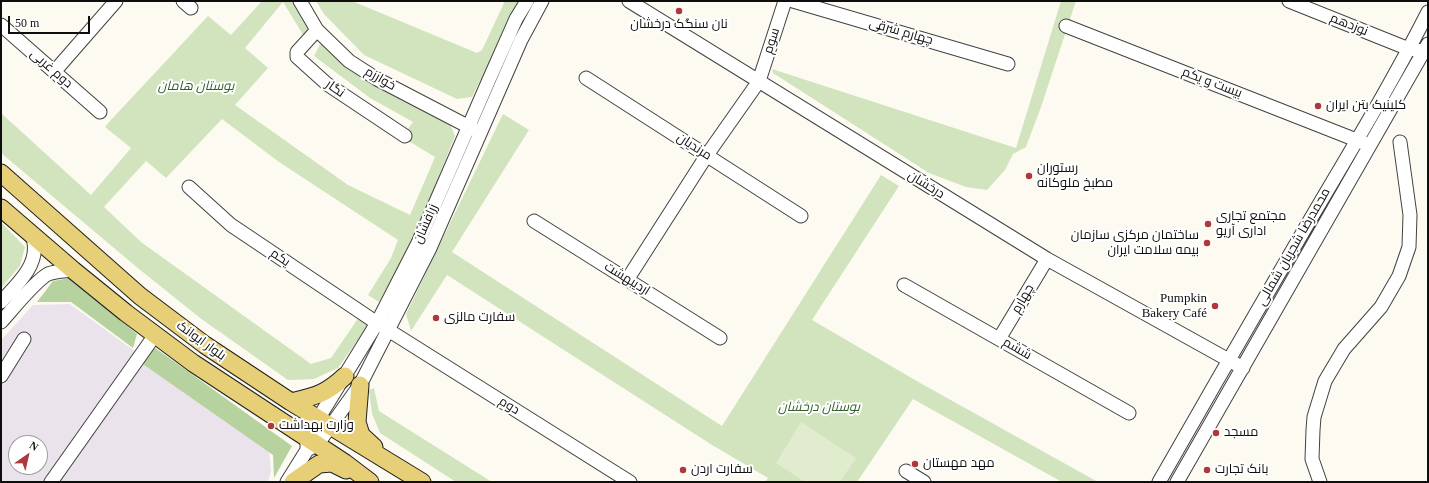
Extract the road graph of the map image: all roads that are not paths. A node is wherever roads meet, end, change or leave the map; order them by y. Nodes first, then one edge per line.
1 (116, 1) edge
2 (300, 1) edge
3 (527, 1) edge
4 (542, 1) edge
5 (629, 1) edge
6 (785, 1) edge
7 (793, 1) edge
8 (1288, 1) edge
9 (1428, 12) edge
10 (1, 25) edge
11 (1066, 26) dead end
12 (317, 30) junction
13 (1409, 49) junction
14 (1427, 49) edge
15 (1008, 64) dead end
16 (54, 72) junction
17 (586, 78) dead end
18 (759, 81) junction
19 (100, 112) dead end
20 (474, 130) junction
21 (405, 136) dead end
22 (1357, 139) junction
23 (1400, 142) dead end
24 (1370, 146) junction
25 (707, 155) junction
26 (1, 173) edge
27 (189, 187) dead end
28 (1, 208) edge
29 (802, 216) dead end
30 (534, 221) dead end
31 (30, 232) junction
32 (1047, 259) junction
33 (73, 270) junction
34 (627, 280) junction
35 (904, 285) dead end
36 (1, 302) edge
37 (1, 322) edge
38 (382, 327) junction
39 (155, 334) junction
40 (24, 338) dead end
41 (720, 338) dead end
42 (999, 339) junction
43 (1228, 360) junction
44 (1243, 368) junction
45 (1, 376) edge
46 (345, 376) junction
47 (360, 385) junction
48 (291, 402) junction
49 (1129, 413) dead end
50 (324, 423) junction
51 (310, 445) junction
52 (390, 462) junction
53 (906, 471) dead end
54 (369, 481) edge
55 (50, 482) edge
56 (287, 482) edge
57 (293, 482) edge
58 (422, 482) edge
59 (630, 482) edge
60 (924, 482) edge
61 (1159, 482) edge
62 (1177, 482) edge
63 (1320, 482) edge

1 - 16 street
2 - 12 street, خوارزم
3 - 20 street, زرافشان
4 - 20 street, زرافشان
5 - 18 street, درخشان
6 - 18 street, سوم
7 - 15 street, چهارم شرقی
8 - 13 street, نوزدهم
9 - 13 street, محمدرضا شجریان شمالی
10 - 16 street, دوم غربی
11 - 22 street, بیست و یکم
12 - 20 street, خوارزم
12 - 21 street, نگار
13 - 14 street, نوزدهم
13 - 22 street, محمدرضا شجریان شمالی
14 - 24 street, محمدرضا شجریان شمالی
16 - 19 street, دوم غربی
17 - 25 street, مرنديان
18 - 25 street, سوم
18 - 32 street, درخشان
20 - 38 street, زرافشان
22 - 24 street, بیست و یکم
22 - 43 street, محمدرضا شجریان شمالی
23 - 63 street
24 - 44 street, محمدرضا شجریان شمالی
25 - 29 street, مرنديان
25 - 34 street, سوم
26 - 48 main road, بلوار ایوانک
27 - 38 street, یکم
28 - 31 main road, بلوار ایوانک
30 - 34 street, اردیبهشت
31 - 33 main road, بلوار ایوانک
31 - 36 street
32 - 42 street, چهارم
32 - 43 street, درخشان
33 - 37 street
33 - 39 main road, بلوار ایوانک
34 - 41 street, اردیبهشت
35 - 42 street, ششم
38 - 46 street, زرافشان
38 - 47 street, زرافشان
38 - 59 street, دوم
39 - 51 main road, بلوار ایوانک
39 - 55 street
40 - 45 street
42 - 49 street, ششم
43 - 44 street, درخشان
43 - 61 street, محمدرضا شجریان شمالی
44 - 62 street, محمدرضا شجریان شمالی
46 - 48 main road
46 - 50 street, زرافشان
47 - 50 street, زرافشان
47 - 52 main road
48 - 50 main road, بلوار ایوانک
50 - 51 street, زرافشان
50 - 52 main road, بلوار ایوانک
51 - 54 main road, بلوار ایوانک
51 - 56 street, زرافشان
52 - 58 main road, بلوار ایوانک
53 - 60 street
54 - 57 main road

